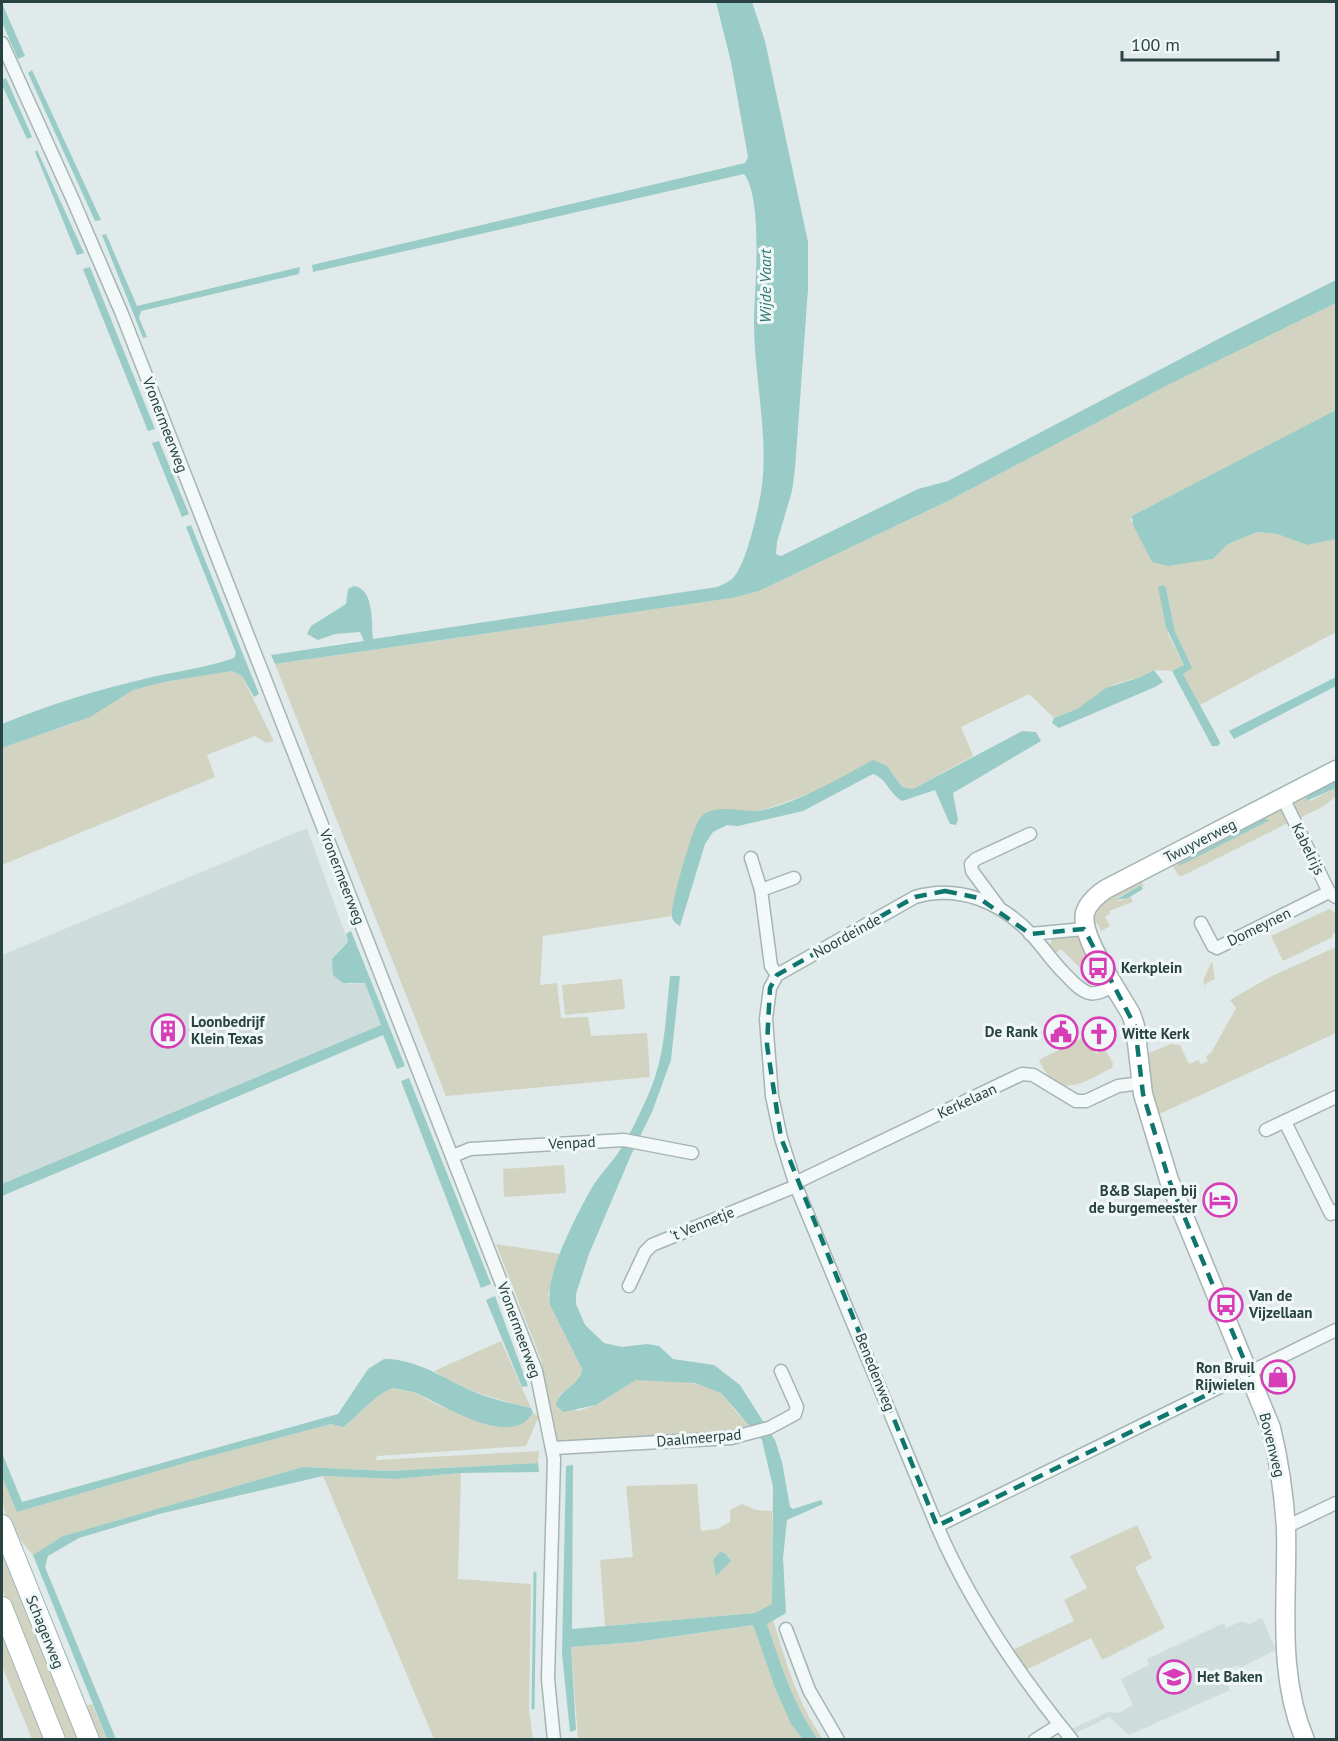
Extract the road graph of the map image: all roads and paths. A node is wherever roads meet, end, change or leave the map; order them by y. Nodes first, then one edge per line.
1 (2, 43) edge
2 (1336, 770) edge
3 (1283, 798) junction
4 (1030, 834) dead end
5 (751, 858) dead end
6 (794, 878) dead end
7 (761, 890) junction
8 (1333, 895) edge
9 (1000, 909) junction
10 (1201, 923) dead end
11 (1084, 929) junction
12 (1030, 934) junction
13 (777, 975) junction
14 (1115, 985) junction
15 (1141, 1083) junction
16 (1336, 1097) edge
17 (1285, 1122) junction
18 (1266, 1130) dead end
19 (692, 1154) dead end
20 (453, 1156) junction
21 (795, 1184) junction
22 (1336, 1211) edge
23 (629, 1286) dead end
24 (1336, 1330) edge
25 (780, 1371) dead end
26 (1250, 1374) junction
27 (554, 1448) junction
28 (1336, 1503) edge
29 (2, 1525) edge
30 (937, 1526) junction
31 (1286, 1527) junction
32 (2, 1607) edge
33 (786, 1629) dead end
34 (1059, 1725) junction
35 (55, 1740) edge
36 (89, 1740) edge
37 (554, 1740) edge
38 (838, 1740) edge
39 (1035, 1740) edge
40 (1072, 1740) edge
41 (1305, 1740) edge

1 - 20 street, Vronermeerweg
2 - 3 street, Twuyverweg
3 - 8 street, Kabelrijs
3 - 11 street, Twuyverweg
4 - 9 street, Noordeinde
5 - 7 street
6 - 7 street
7 - 13 street
8 - 10 street, Domeynen
9 - 12 street, Noordeinde
9 - 13 street, Noordeinde
11 - 12 street
11 - 14 street
12 - 14 street
13 - 21 street, Benedenweg
14 - 15 street, Bovenweg
15 - 21 street, Kerkelaan
15 - 26 street, Bovenweg
16 - 17 street
17 - 18 street
17 - 22 street
19 - 20 street, Venpad
20 - 27 street, Vronermeerweg
21 - 23 street, 't Vennetje
21 - 30 street, Benedenweg
24 - 26 street
25 - 27 street, Daalmeerpad
26 - 30 street
26 - 31 street, Bovenweg
27 - 37 street, Vronermeerweg
28 - 31 street
29 - 36 main road, Schagerweg
30 - 34 street, Benedenweg
31 - 41 street, Bovenweg
32 - 35 main road, Schagerweg
33 - 38 street
34 - 39 street
34 - 40 street, Benedenweg

